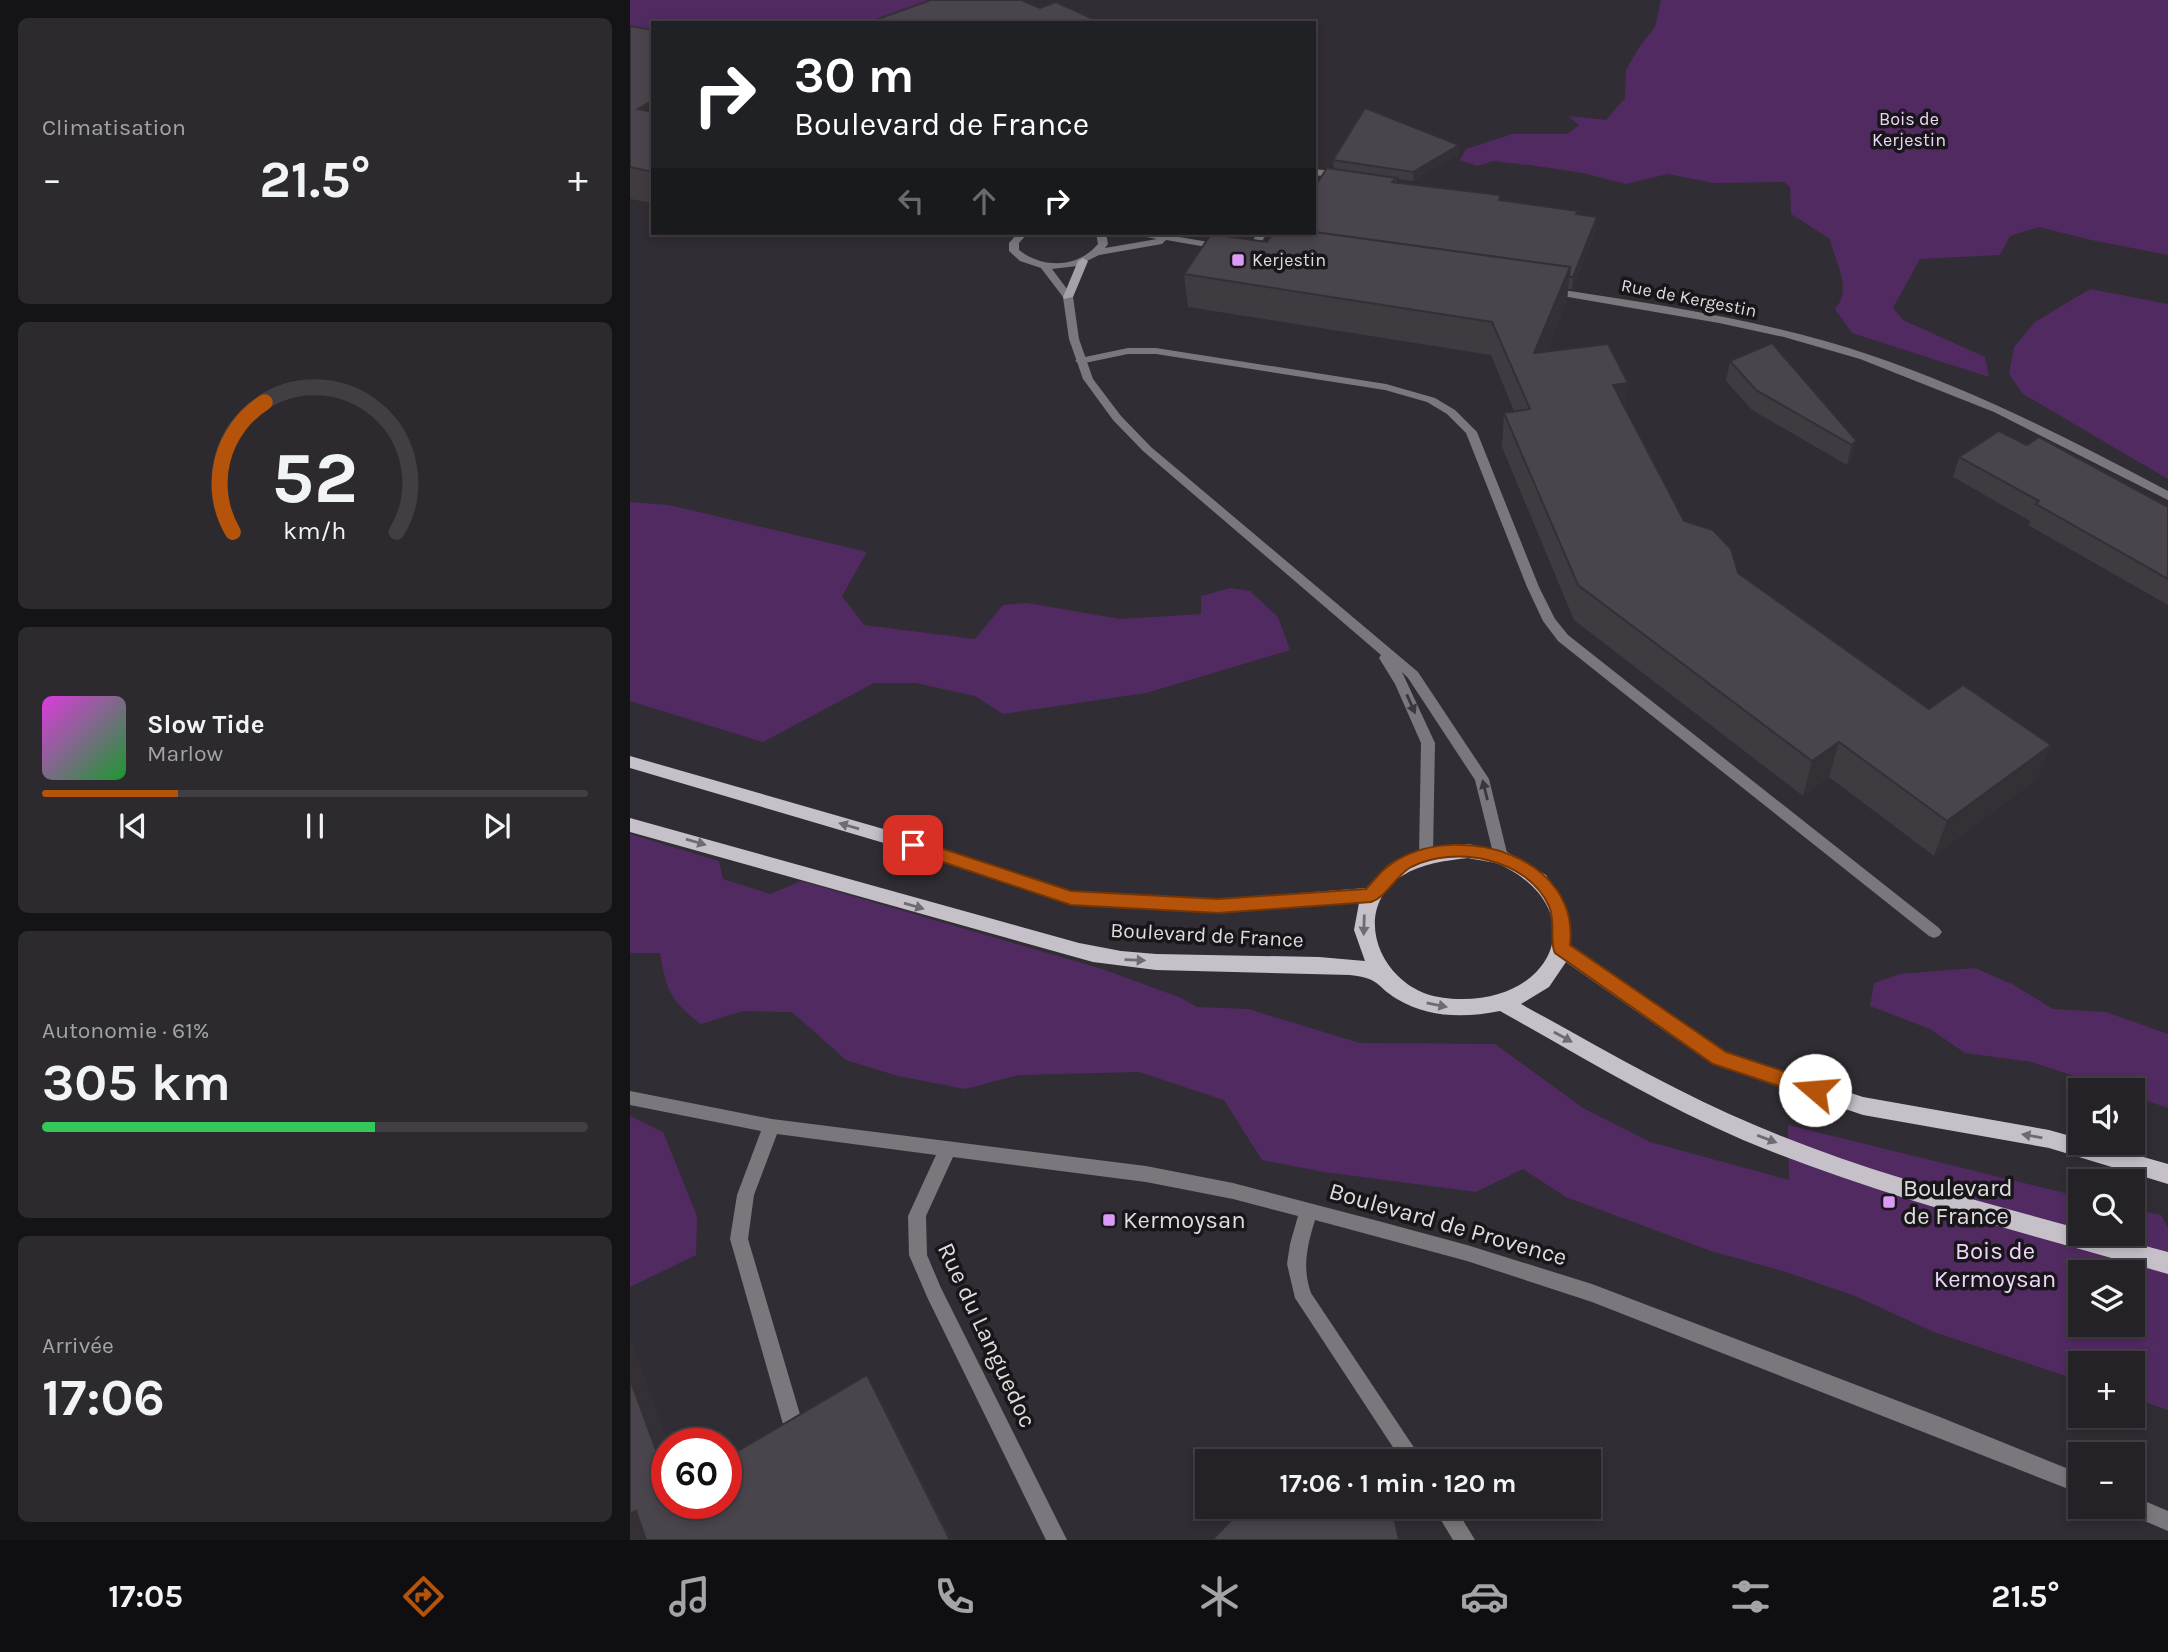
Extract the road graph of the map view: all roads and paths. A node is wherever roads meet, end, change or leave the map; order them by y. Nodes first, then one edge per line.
1 (1316, 172) edge
2 (1349, 176) edge
3 (1021, 235) edge
4 (1101, 235) edge
5 (1149, 235) edge
6 (1261, 235) edge
7 (1174, 240) junction
8 (1252, 251) junction
9 (1098, 252) junction
10 (1265, 253) edge
11 (1083, 261) junction
12 (1045, 266) junction
13 (1538, 290) edge
14 (1068, 297) junction
15 (1080, 361) junction
16 (2168, 496) edge
17 (1378, 645) junction
18 (630, 762) edge
19 (630, 825) edge
20 (1426, 854) junction
21 (1502, 857) junction
22 (1371, 895) junction
23 (1934, 932) dead end
24 (1561, 948) junction
25 (1379, 971) junction
26 (1504, 1004) junction
27 (630, 1086) edge
28 (630, 1098) edge
29 (651, 1103) junction
30 (772, 1126) junction
31 (948, 1147) junction
32 (2168, 1174) edge
33 (1309, 1211) junction
34 (2168, 1263) edge
35 (799, 1446) edge
36 (1405, 1449) edge
37 (2068, 1479) edge
38 (2145, 1511) edge
39 (1451, 1519) edge
40 (2168, 1521) edge
41 (1057, 1540) edge
42 (1465, 1540) edge

1 - 2 street
3 - 12 street
4 - 9 street
5 - 7 street
6 - 8 street
7 - 8 street
7 - 9 street
8 - 10 street
9 - 11 street
11 - 12 street
11 - 14 street
12 - 14 street
13 - 16 street, Rue de Kergestin
14 - 15 street
15 - 17 street
15 - 23 street
17 -> 20 street
21 -> 17 street
22 -> 18 main road, Boulevard de France
19 -> 25 main road, Boulevard de France
20 - 21 main road
20 - 22 main road
21 - 24 main road
22 -> 25 main road
24 - 26 main road
32 -> 24 main road
25 -> 26 main road
26 -> 34 main road
27 - 29 street
28 - 29 street, Boulevard de Provence
29 - 30 street, Boulevard de Provence
30 - 31 street, Boulevard de Provence
30 - 35 street
31 - 33 street, Boulevard de Provence
31 - 41 street, Rue du Languedoc
33 - 36 street
33 - 37 street, Boulevard de Provence
38 - 40 street
39 - 42 street

